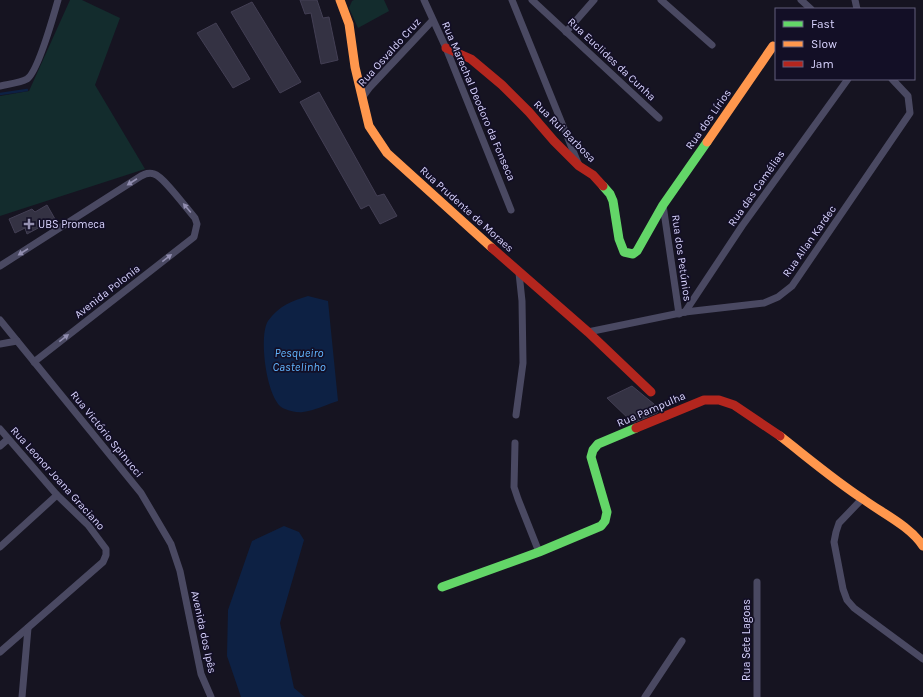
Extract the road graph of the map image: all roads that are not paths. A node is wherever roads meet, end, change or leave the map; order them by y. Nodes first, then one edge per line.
1 (58, 0) edge
2 (340, 0) edge
3 (424, 0) edge
4 (512, 0) edge
5 (532, 0) edge
6 (594, 0) edge
7 (661, 0) edge
8 (801, 0) edge
9 (810, 8) edge
10 (432, 21) junction
11 (566, 32) junction
12 (712, 44) dead end
13 (773, 46) dead end
14 (446, 48) junction
15 (847, 80) edge
16 (893, 80) edge
17 (0, 86) edge
18 (362, 98) junction
19 (659, 118) dead end
20 (579, 166) junction
21 (663, 205) junction
22 (511, 210) dead end
23 (0, 266) edge
24 (519, 273) junction
25 (682, 313) junction
26 (0, 320) edge
27 (588, 332) junction
28 (17, 341) junction
29 (0, 344) edge
30 (34, 362) junction
31 (651, 392) dead end
32 (516, 415) dead end
33 (0, 430) edge
34 (8, 439) junction
35 (515, 443) dead end
36 (0, 446) edge
37 (57, 495) junction
38 (862, 499) junction
39 (0, 546) edge
40 (923, 546) edge
41 (539, 552) junction
42 (180, 571) joint
43 (757, 582) dead end
44 (442, 587) dead end
45 (28, 628) junction
46 (682, 641) dead end
47 (0, 652) edge
48 (923, 659) edge
49 (22, 697) edge
50 (211, 697) edge
51 (645, 697) edge
52 (757, 697) edge

1 - 17 street
2 - 18 street, Rua Prudente de Moraes
3 - 10 street, Rua Marechal Deodoro da Fonseca
4 - 20 street
5 - 11 street, Rua Euclides da Cunha
6 - 11 street
7 - 12 street
8 - 9 street
10 - 14 street, Rua Marechal Deodoro da Fonseca
10 - 18 street, Rua Osvaldo Cruz
11 - 19 street, Rua Euclides da Cunha
13 - 21 street, Rua dos Lírios
14 - 20 street, Rua Rui Barbosa
14 - 22 street, Rua Marechal Deodoro da Fonseca
15 - 25 street, Rua das Camélias
16 - 25 street, Rua Allan Kardec
18 - 24 street, Rua Prudente de Moraes
20 - 21 street, Rua Rui Barbosa
21 - 25 street, Rua dos Petúnios
30 -> 23 street, Avenida Polonia
24 - 27 street, Rua Prudente de Moraes
24 - 32 street
25 - 27 street, Rua Allan Kardec
26 - 28 street, Rua Victório Spinucci
27 - 31 street, Rua Prudente de Moraes
28 - 29 street
28 - 30 street, Rua Victório Spinucci
30 - 42 street, Rua Victório Spinucci
33 - 34 street, Rua Leonor Joana Graciano
34 - 36 street
34 - 37 street, Rua Leonor Joana Graciano
35 - 41 street
37 - 39 street
37 - 45 street, Rua Leonor Joana Graciano
38 - 40 street, Rua Pampulha
38 - 41 street, Rua Pampulha
38 - 48 street
41 - 44 street, Rua Pampulha
42 - 50 street, Avenida dos Ipês
43 - 52 street, Rua Sete Lagoas
45 - 47 street, Rua Leonor Joana Graciano
45 - 49 street
46 - 51 street

